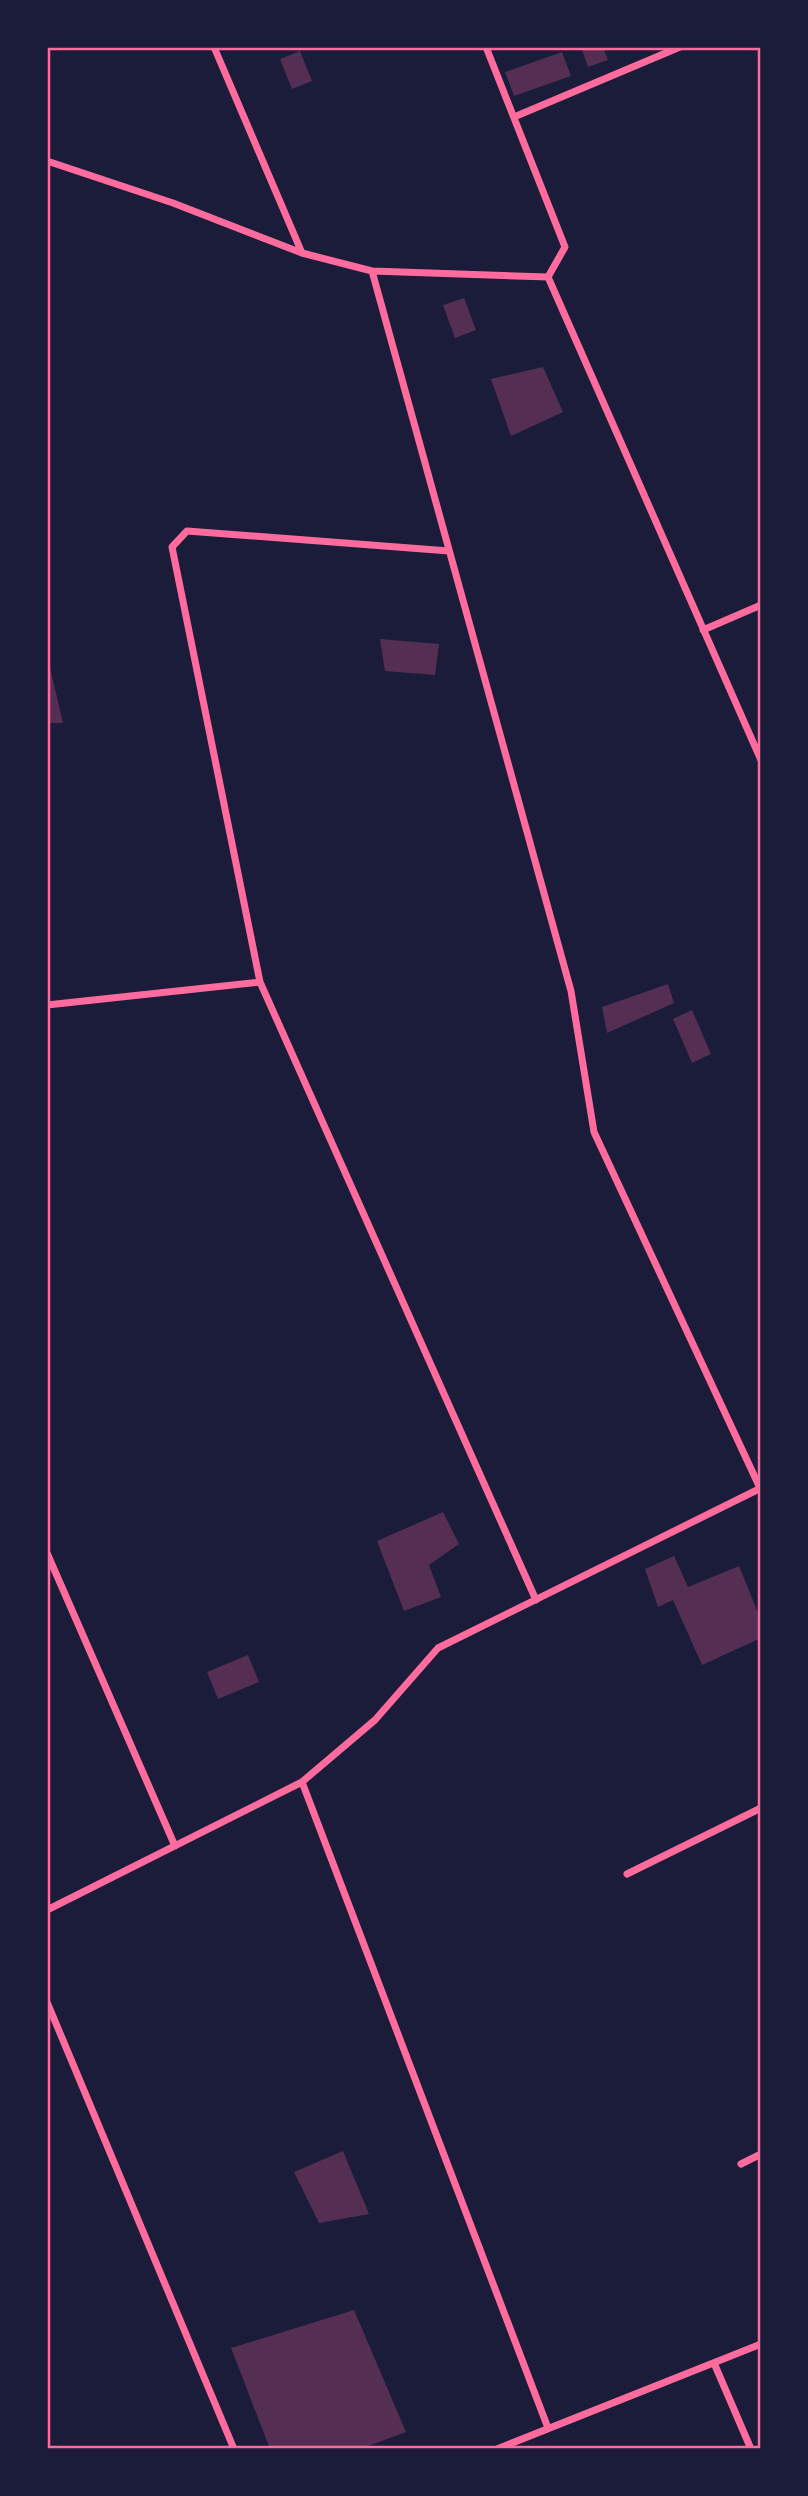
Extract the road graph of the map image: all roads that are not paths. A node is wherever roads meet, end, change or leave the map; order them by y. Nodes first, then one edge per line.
1 (214, 47) edge
2 (486, 47) edge
3 (680, 47) edge
4 (514, 117) junction
5 (47, 161) edge
6 (302, 253) junction
7 (372, 271) junction
8 (548, 277) junction
9 (449, 551) junction
10 (761, 605) edge
11 (703, 630) junction
12 (761, 760) edge
13 (260, 982) junction
14 (47, 1005) edge
15 (760, 1488) edge
16 (47, 1553) edge
17 (536, 1600) junction
18 (302, 1782) junction
19 (761, 1808) edge
20 (175, 1846) junction
21 (628, 1874) dead end
22 (47, 1910) edge
23 (47, 2002) edge
24 (761, 2154) edge
25 (741, 2164) dead end
26 (761, 2344) edge
27 (714, 2362) junction
28 (548, 2428) junction
29 (234, 2449) edge
30 (496, 2449) edge
31 (751, 2449) edge

1 - 6 street
2 - 4 street
3 - 4 street
4 - 8 street
5 - 6 street
6 - 7 street
7 - 8 street
7 - 9 street
8 - 11 street
9 - 13 street
9 - 15 street
10 - 11 street
11 - 12 street
13 - 14 street
13 - 17 street
15 - 17 street
16 - 20 street
17 - 18 street
18 - 20 street
18 - 28 street
19 - 21 street
20 - 22 street
23 - 29 street
24 - 25 street
26 - 27 street
27 - 28 street
27 - 31 street
28 - 30 street

